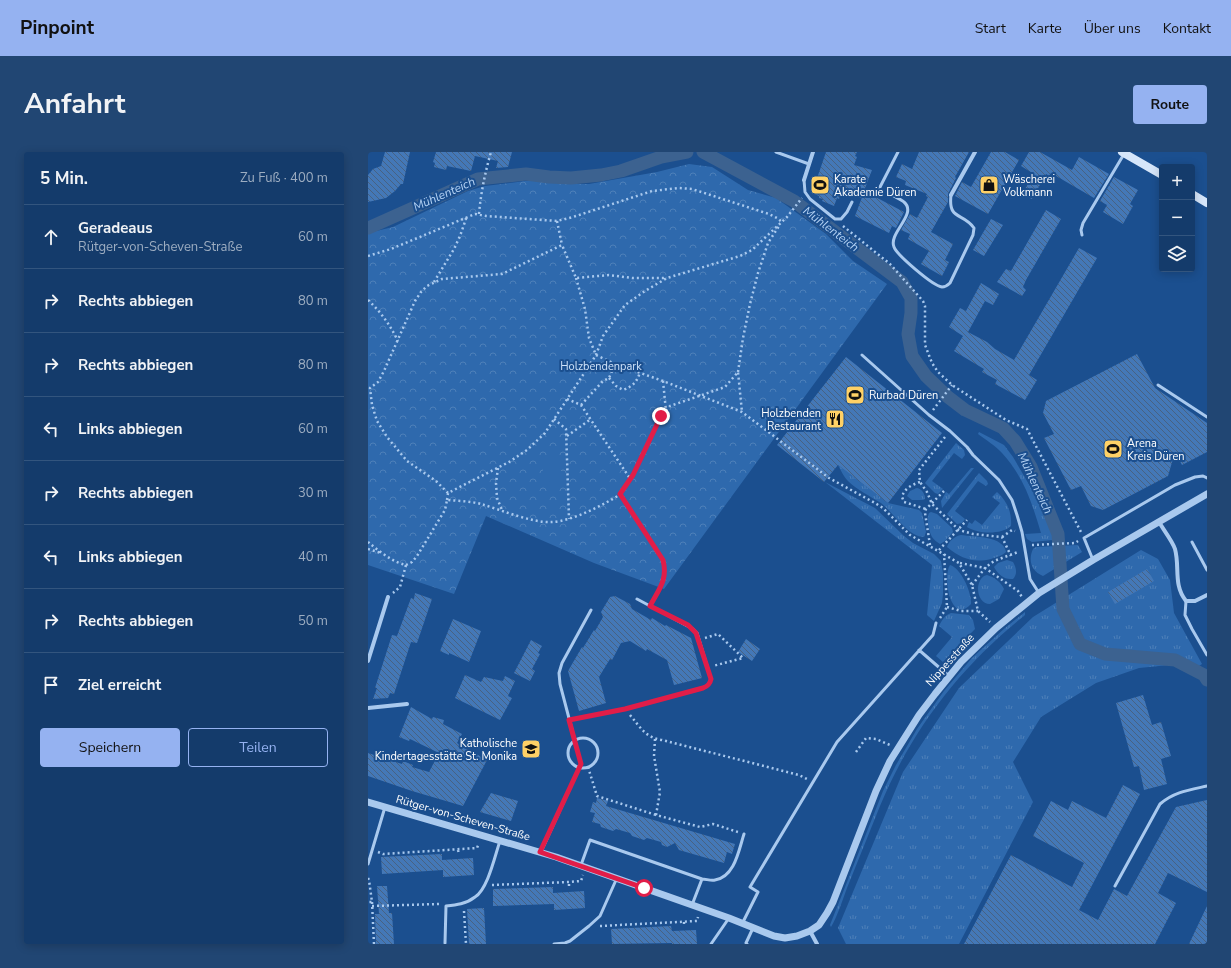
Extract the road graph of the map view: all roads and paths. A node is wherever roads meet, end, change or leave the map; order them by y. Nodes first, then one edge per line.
1 (490, 152) edge
2 (776, 152) edge
3 (813, 152) edge
4 (898, 152) edge
5 (975, 152) edge
6 (1123, 153) edge
7 (809, 164) junction
8 (1159, 173) edge
9 (804, 180) joint
10 (879, 189) dead end
11 (890, 194) dead end
12 (951, 195) joint
13 (1195, 196) edge
14 (802, 198) dead end
15 (852, 202) dead end
16 (1207, 204) edge
17 (479, 214) junction
18 (467, 216) junction
19 (835, 219) junction
20 (557, 221) junction
21 (782, 222) junction
22 (1082, 235) dead end
23 (562, 245) junction
24 (368, 256) edge
25 (576, 278) junction
26 (667, 278) junction
27 (434, 283) junction
28 (368, 300) edge
29 (398, 341) junction
30 (596, 355) junction
31 (862, 355) dead end
32 (615, 364) junction
33 (640, 372) junction
34 (738, 372) junction
35 (610, 378) junction
36 (663, 381) junction
37 (952, 385) junction
38 (1158, 385) dead end
39 (369, 388) edge
40 (700, 395) junction
41 (567, 399) junction
42 (940, 401) dead end
43 (581, 405) junction
44 (666, 411) junction
45 (742, 412) junction
46 (1207, 417) edge
47 (554, 419) junction
48 (591, 420) junction
49 (950, 431) junction
50 (566, 437) junction
51 (498, 468) junction
52 (1207, 478) edge
53 (631, 480) junction
54 (920, 482) junction
55 (944, 491) dead end
56 (448, 493) junction
57 (620, 494) junction
58 (1207, 494) edge
59 (447, 500) junction
60 (932, 504) junction
61 (926, 509) junction
62 (502, 511) junction
63 (569, 519) junction
64 (967, 520) dead end
65 (1158, 521) junction
66 (959, 530) junction
67 (1022, 532) junction
68 (1002, 537) junction
69 (1084, 538) junction
70 (368, 542) edge
71 (1075, 542) dead end
72 (1192, 542) dead end
73 (930, 546) junction
74 (368, 549) edge
75 (1025, 549) junction
76 (939, 550) junction
77 (383, 554) junction
78 (944, 554) junction
79 (1011, 556) junction
80 (1093, 560) junction
81 (959, 563) junction
82 (406, 565) junction
83 (985, 568) junction
84 (1207, 570) edge
85 (972, 585) junction
86 (1040, 593) junction
87 (1207, 595) edge
88 (388, 597) joint
89 (637, 599) dead end
90 (1186, 601) junction
91 (1026, 602) junction
92 (650, 606) junction
93 (947, 607) junction
94 (591, 610) dead end
95 (978, 611) junction
96 (936, 623) joint
97 (996, 628) junction
98 (698, 639) junction
99 (919, 650) junction
100 (1207, 654) edge
101 (368, 661) edge
102 (707, 668) junction
103 (949, 676) junction
104 (407, 704) dead end
105 (368, 708) edge
106 (625, 709) junction
107 (569, 720) junction
108 (655, 739) junction
109 (575, 740) junction
110 (898, 748) junction
111 (856, 752) dead end
112 (588, 767) junction
113 (580, 768) junction
114 (813, 782) junction
115 (1207, 786) edge
116 (368, 802) edge
117 (385, 807) junction
118 (656, 815) junction
119 (744, 834) joint
120 (482, 836) junction
121 (500, 840) junction
122 (372, 850) junction
123 (458, 850) junction
124 (540, 852) junction
125 (458, 854) dead end
126 (368, 864) edge
127 (583, 866) junction
128 (368, 878) edge
129 (617, 878) junction
130 (702, 879) junction
131 (569, 882) junction
132 (485, 886) junction
133 (569, 886) dead end
134 (1116, 886) dead end
135 (368, 902) edge
136 (372, 902) junction
137 (464, 903) junction
138 (692, 905) junction
139 (372, 906) junction
140 (446, 906) junction
141 (701, 908) junction
142 (729, 918) junction
143 (684, 922) junction
144 (742, 924) junction
145 (589, 926) junction
146 (684, 926) dead end
147 (753, 928) junction
148 (810, 931) junction
149 (445, 943) dead end
150 (374, 944) edge
151 (466, 944) edge
152 (554, 944) edge
153 (711, 944) edge
154 (747, 944) edge
155 (817, 944) edge

1 - 17 path
2 - 7 lane
3 - 7 street
4 - 10 lane
5 - 12 street
6 - 8 main road
6 - 22 lane
7 - 9 street
9 - 19 lane
11 - 12 lane
13 - 16 main road
14 - 21 path
15 - 19 lane
17 - 18 path
17 - 20 path
18 - 24 path
18 - 27 path
19 - 37 path
20 - 21 path
20 - 23 path
21 - 26 path
21 - 34 path
23 - 25 path
23 - 27 path
25 - 26 path
25 - 30 path
26 - 30 path
27 - 29 path
28 - 29 path
29 - 39 path
30 - 32 path
30 - 41 path
31 - 49 lane
32 - 33 path
32 - 35 path
33 - 35 path
33 - 36 path
34 - 40 path
34 - 45 path
35 - 43 path
36 - 40 path
36 - 44 path
37 - 42 path
37 - 69 path
38 - 46 lane
39 - 56 path
40 - 44 path
40 - 45 path
41 - 43 path
41 - 47 path
43 - 48 path
44 - 53 path
45 - 73 path
47 - 50 path
47 - 51 path
48 - 50 path
48 - 53 path
49 - 54 path
49 - 67 lane
50 - 63 path
51 - 56 path
51 - 62 path
52 - 69 lane
53 - 57 path
54 - 60 path
54 - 61 path
55 - 60 path
56 - 59 path
57 - 63 path
57 - 92 path
58 - 65 street, Nippesstraße
59 - 62 path
59 - 82 path
60 - 61 path
60 - 66 path
61 - 73 path
62 - 63 path
64 - 66 path
65 - 80 street, Nippesstraße
65 - 90 street
66 - 68 path
66 - 76 path
67 - 68 path
67 - 75 lane
68 - 79 path
69 - 80 lane
70 - 77 path
71 - 75 path
72 - 84 lane
73 - 76 path
74 - 77 path
75 - 79 path
75 - 86 lane
76 - 78 path
77 - 82 path
78 - 81 path
78 - 93 path
79 - 83 path
80 - 86 street, Nippesstraße
81 - 83 path
81 - 85 path
82 - 88 path
83 - 85 path
83 - 91 path
85 - 95 path
86 - 91 street, Nippesstraße
87 - 90 street
88 - 101 street
89 - 92 lane
90 - 100 lane
91 - 97 street, Nippesstraße
92 - 98 lane
93 - 95 path
93 - 96 path
94 - 107 lane
95 - 97 path
96 - 99 lane
97 - 103 street, Nippesstraße
98 - 102 lane
98 - 102 path
99 - 103 lane
99 - 114 lane
102 - 106 lane
103 - 110 street, Nippesstraße
104 - 105 street
106 - 107 lane
106 - 108 path
107 - 109 lane
108 - 114 path
108 - 118 path
109 - 112 lane
109 - 113 lane
109 - 113 lane
110 - 111 path
110 - 148 street, Nippesstraße
112 - 113 lane
112 - 118 path
113 - 124 lane
114 - 144 lane
115 - 134 lane
116 - 117 street, Rütger-von-Scheven-Straße
117 - 120 street, Rütger-von-Scheven-Straße
117 - 122 lane
118 - 119 path
119 - 130 lane
120 - 121 street, Rütger-von-Scheven-Straße
120 - 123 path
121 - 124 street, Rütger-von-Scheven-Straße
121 - 132 lane
122 - 123 path
122 - 126 lane
123 - 125 path
124 - 127 street, Rütger-von-Scheven-Straße
127 - 129 street, Rütger-von-Scheven-Straße
127 - 130 lane
127 - 131 path
128 - 136 path
129 - 138 street, Rütger-von-Scheven-Straße
129 - 145 lane
130 - 138 lane
131 - 132 path
131 - 133 path
132 - 137 lane
135 - 136 path
136 - 139 path
137 - 140 lane
137 - 151 path
138 - 141 street, Rütger-von-Scheven-Straße
139 - 140 path
139 - 150 path
140 - 149 lane
141 - 142 street, Rütger-von-Scheven-Straße
141 - 143 path
142 - 144 street, Rütger-von-Scheven-Straße
142 - 153 lane
143 - 145 path
143 - 146 path
144 - 147 street, Rütger-von-Scheven-Straße
145 - 152 lane
147 - 148 street, Rütger-von-Scheven-Straße
147 - 154 lane
148 - 155 street

